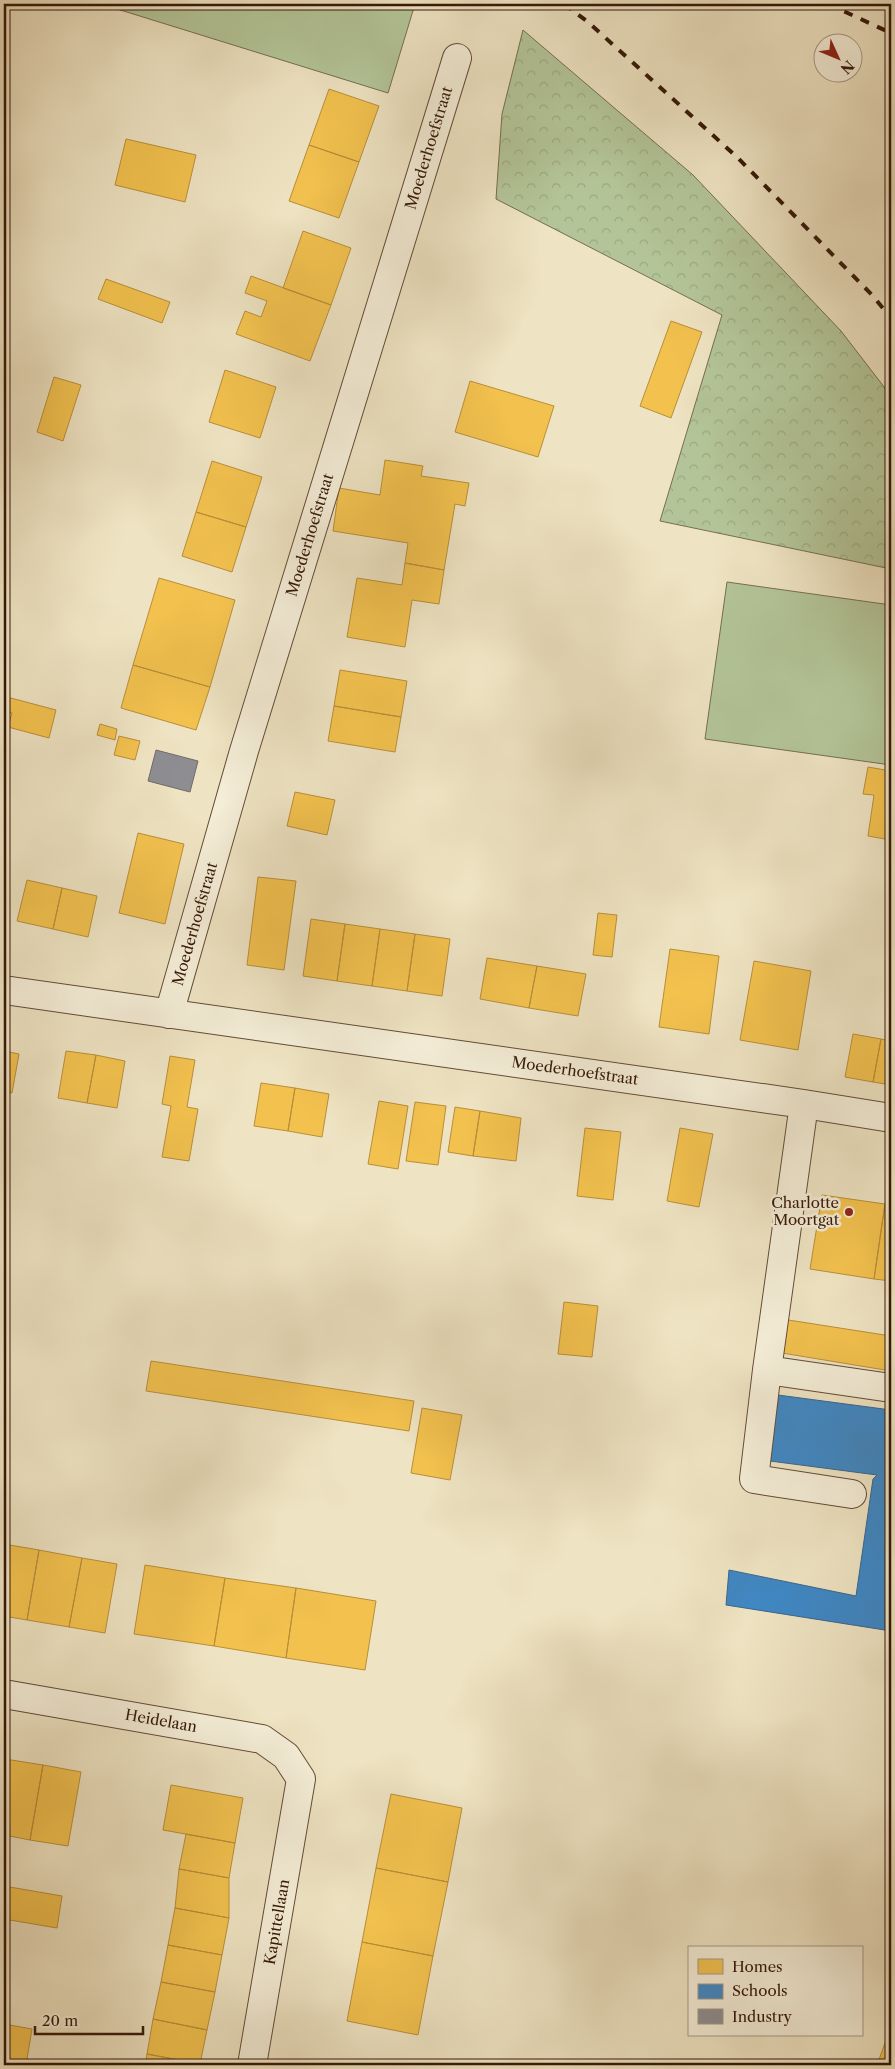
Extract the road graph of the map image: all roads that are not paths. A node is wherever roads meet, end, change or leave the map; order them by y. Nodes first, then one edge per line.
1 (457, 58) dead end
2 (4, 990) edge
3 (169, 1014) junction
4 (804, 1104) junction
5 (891, 1118) edge
6 (767, 1370) junction
7 (891, 1388) edge
8 (852, 1494) dead end
9 (4, 1694) edge
10 (301, 1779) joint
11 (252, 2065) edge

1 - 3 street, Moederhoefstraat
2 - 3 street, Moederhoefstraat
3 - 4 street, Moederhoefstraat
4 - 5 street, Moederhoefstraat
4 - 6 street
6 - 7 street
6 - 8 street
9 - 10 street, Heidelaan
10 - 11 street, Kapittellaan

